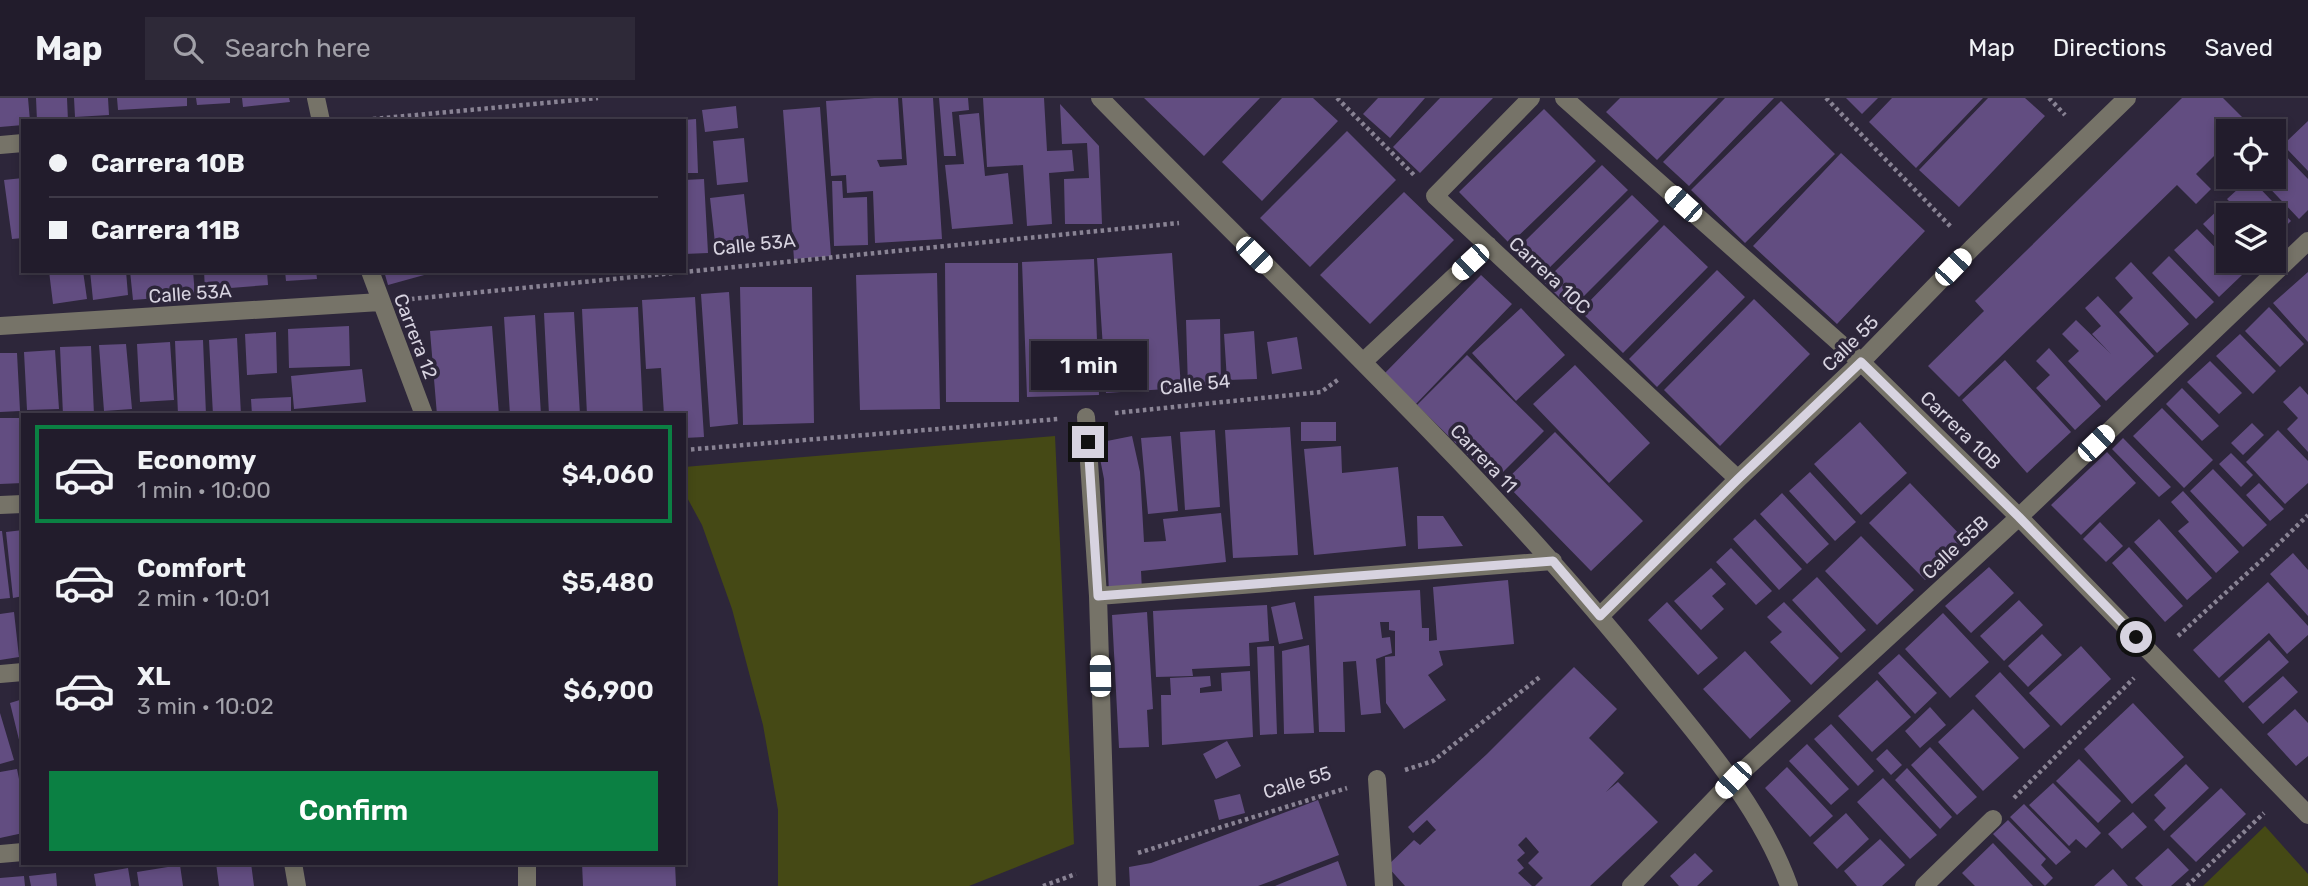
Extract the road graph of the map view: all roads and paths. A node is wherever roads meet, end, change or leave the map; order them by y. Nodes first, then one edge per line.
1 (316, 98) edge
2 (598, 98) edge
3 (1100, 98) edge
4 (1337, 98) edge
5 (1531, 98) edge
6 (1564, 98) edge
7 (1826, 98) edge
8 (2127, 98) edge
9 (321, 119) edge
10 (373, 119) edge
11 (21, 143) edge
12 (0, 145) edge
13 (1434, 196) junction
14 (1218, 219) junction
15 (2308, 240) edge
16 (1488, 245) junction
17 (1972, 248) junction
18 (686, 272) edge
19 (371, 273) edge
20 (673, 273) edge
21 (380, 302) junction
22 (0, 326) edge
23 (1363, 362) junction
24 (1861, 362) junction
25 (423, 413) edge
26 (1086, 417) junction
27 (686, 450) edge
28 (1738, 479) junction
29 (21, 504) edge
30 (0, 505) edge
31 (2308, 514) edge
32 (2019, 517) junction
33 (1553, 561) junction
34 (1098, 596) junction
35 (1600, 616) junction
36 (2155, 657) junction
37 (21, 672) edge
38 (0, 674) edge
39 (1541, 676) dead end
40 (1377, 779) junction
41 (1733, 780) junction
42 (2286, 792) junction
43 (2308, 815) edge
44 (1993, 819) joint
45 (21, 852) edge
46 (0, 854) edge
47 (1105, 863) junction
48 (293, 865) edge
49 (527, 865) edge
50 (298, 886) edge
51 (527, 886) edge
52 (1043, 886) edge
53 (1107, 886) edge
54 (1384, 886) edge
55 (1631, 886) edge
56 (1788, 886) edge
57 (1924, 886) edge
58 (2187, 886) edge

1 - 9 street
2 - 10 path
3 - 14 street, Carrera 11
4 - 13 path
5 - 13 street
6 - 24 street, Carrera 10B
7 - 17 path
8 - 17 street, Calle 55
11 - 12 street
13 - 16 street, Carrera 10C
14 - 18 path, Calle 53A
14 - 23 street, Carrera 11
15 - 32 street, Calle 55B
16 - 23 street
16 - 28 street, Carrera 10C
17 - 24 street, Calle 55
19 - 21 street, Carrera 12
20 - 21 path, Calle 53A
21 - 22 street, Calle 53A
21 - 25 street, Carrera 12
23 - 26 path, Calle 54
23 - 33 street, Carrera 11
24 - 28 street, Calle 55
24 - 32 street, Carrera 10B
26 - 27 path, Calle 54
26 - 34 street
28 - 35 street, Calle 55
29 - 30 street
31 - 36 path
32 - 36 street, Carrera 10B
32 - 41 street, Calle 55B
33 - 34 street
33 - 35 street, Carrera 11
34 - 47 street
35 - 41 street, Carrera 11
36 - 42 street, Carrera 10B
36 - 44 path
37 - 38 street
39 - 40 path, Calle 55
40 - 47 path, Calle 55
40 - 54 street
41 - 55 street, Calle 55B
41 - 56 street, Carrera 11
42 - 43 street, Carrera 10B
42 - 58 path
44 - 57 street
45 - 46 street
47 - 52 path, Calle 55
47 - 53 street
48 - 50 street
49 - 51 street

